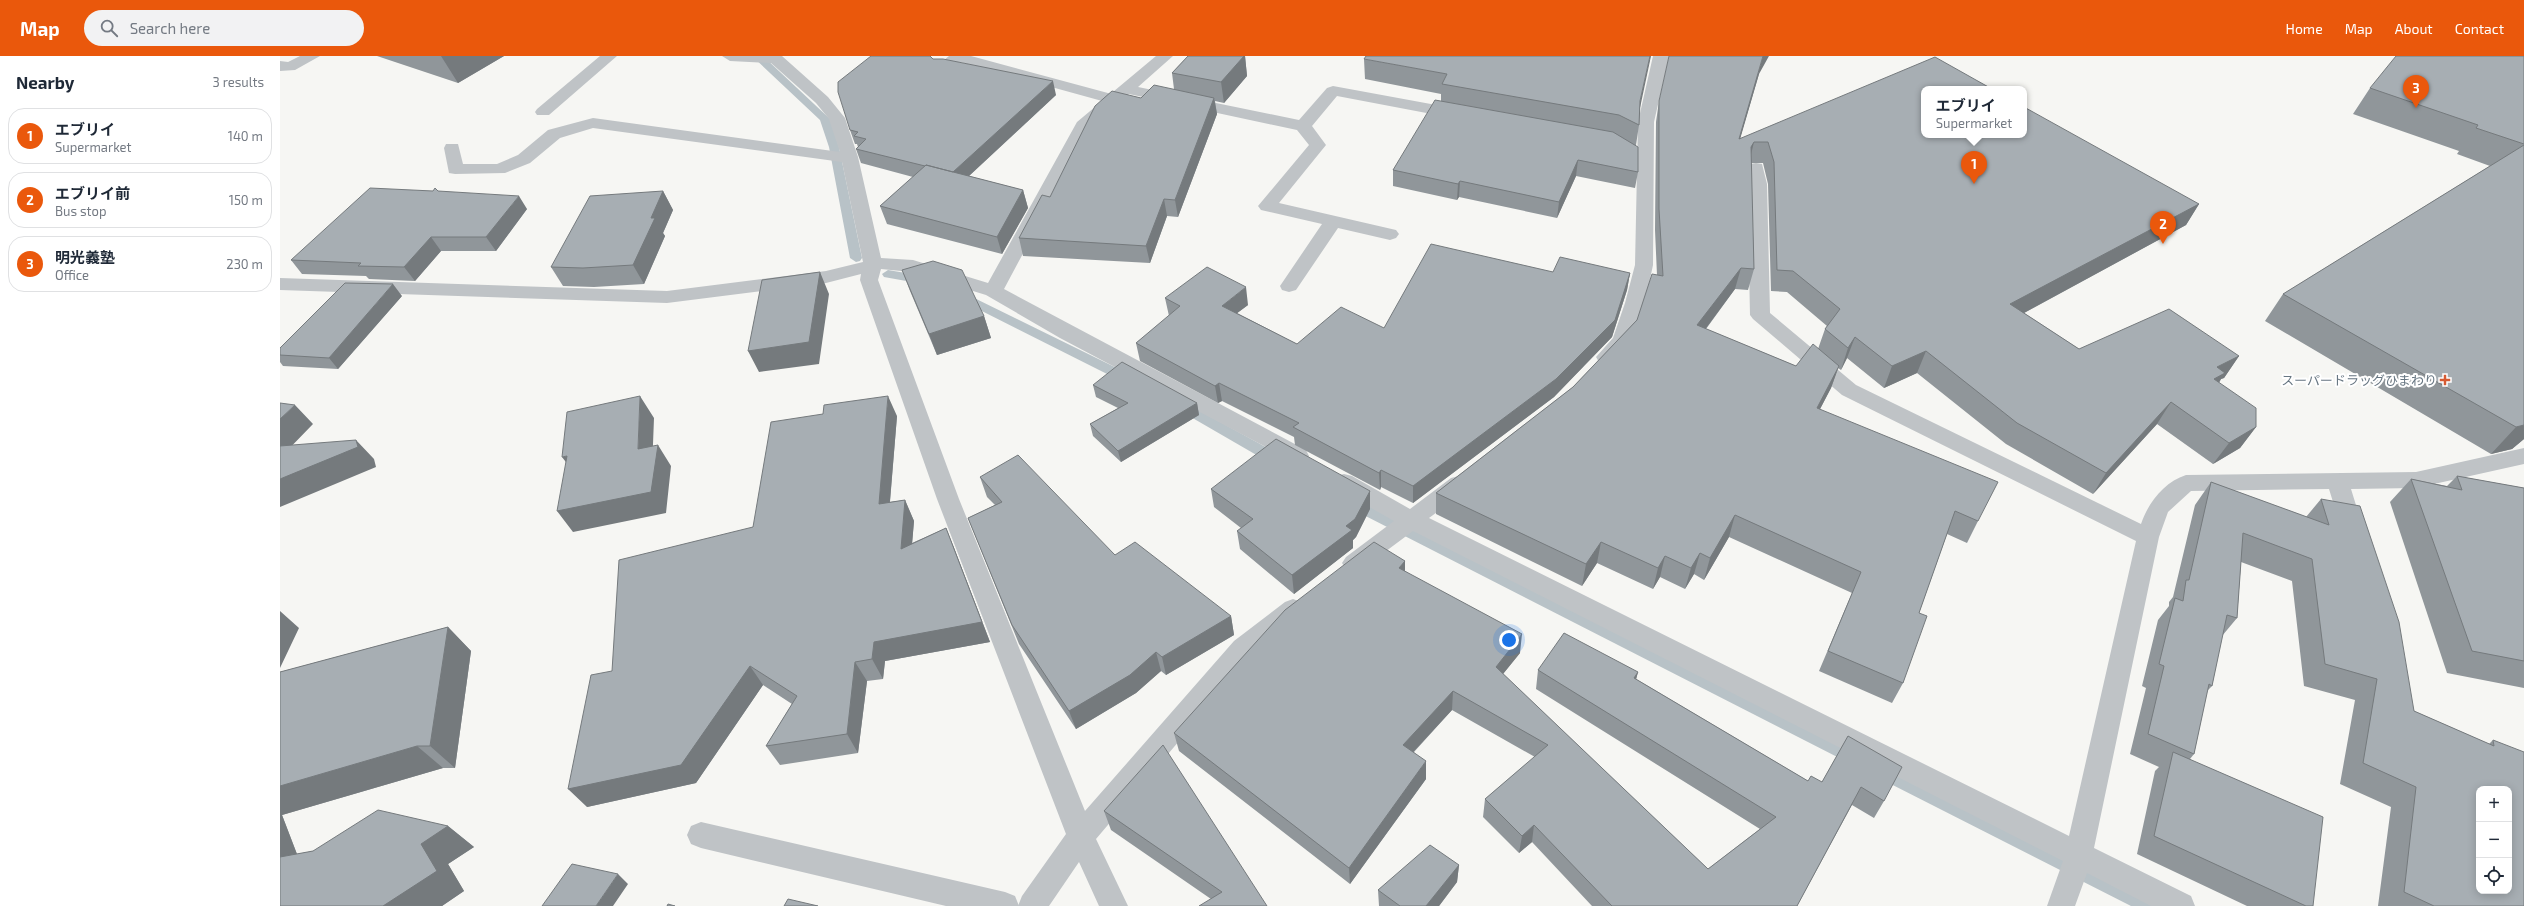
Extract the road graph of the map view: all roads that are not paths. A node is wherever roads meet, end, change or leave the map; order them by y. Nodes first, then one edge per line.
1 (312, 56) edge
2 (608, 56) edge
3 (736, 56) edge
4 (1165, 56) edge
5 (1661, 56) edge
6 (774, 58) edge
7 (280, 66) edge
8 (942, 68) edge
9 (1120, 94) junction
10 (543, 112) dead end
11 (1475, 117) edge
12 (1302, 126) junction
13 (452, 148) dead end
14 (1628, 150) edge
15 (840, 157) junction
16 (1646, 160) junction
17 (1756, 168) dead end
18 (1333, 221) junction
19 (1390, 234) dead end
20 (872, 265) junction
21 (280, 284) edge
22 (1289, 286) dead end
23 (993, 291) junction
24 (1595, 370) edge
25 (2524, 456) edge
26 (1475, 472) edge
27 (2337, 481) junction
28 (1404, 526) junction
29 (2148, 538) junction
30 (2359, 550) edge
31 (1338, 575) edge
32 (1313, 593) edge
33 (701, 835) dead end
34 (1081, 836) junction
35 (2075, 865) junction
36 (1005, 906) edge
37 (1032, 906) edge
38 (1114, 906) edge
39 (2061, 906) edge
40 (2181, 906) edge

1 - 7 street
2 - 10 street
3 - 6 street
4 - 9 street
5 - 16 street
6 - 15 street
8 - 9 street
9 - 12 street
9 - 23 street
11 - 12 street
12 - 18 street
13 - 15 street
14 - 16 street
15 - 20 street
16 - 24 street
17 - 29 street
18 - 19 street
18 - 22 street
20 - 21 street
20 - 23 street
20 - 34 street
23 - 28 street
25 - 27 street
26 - 28 street
27 - 29 street
27 - 30 street
28 - 31 street
28 - 35 street
29 - 35 street
32 - 34 street
33 - 36 street
34 - 37 street
34 - 38 street
35 - 39 street
35 - 40 street

